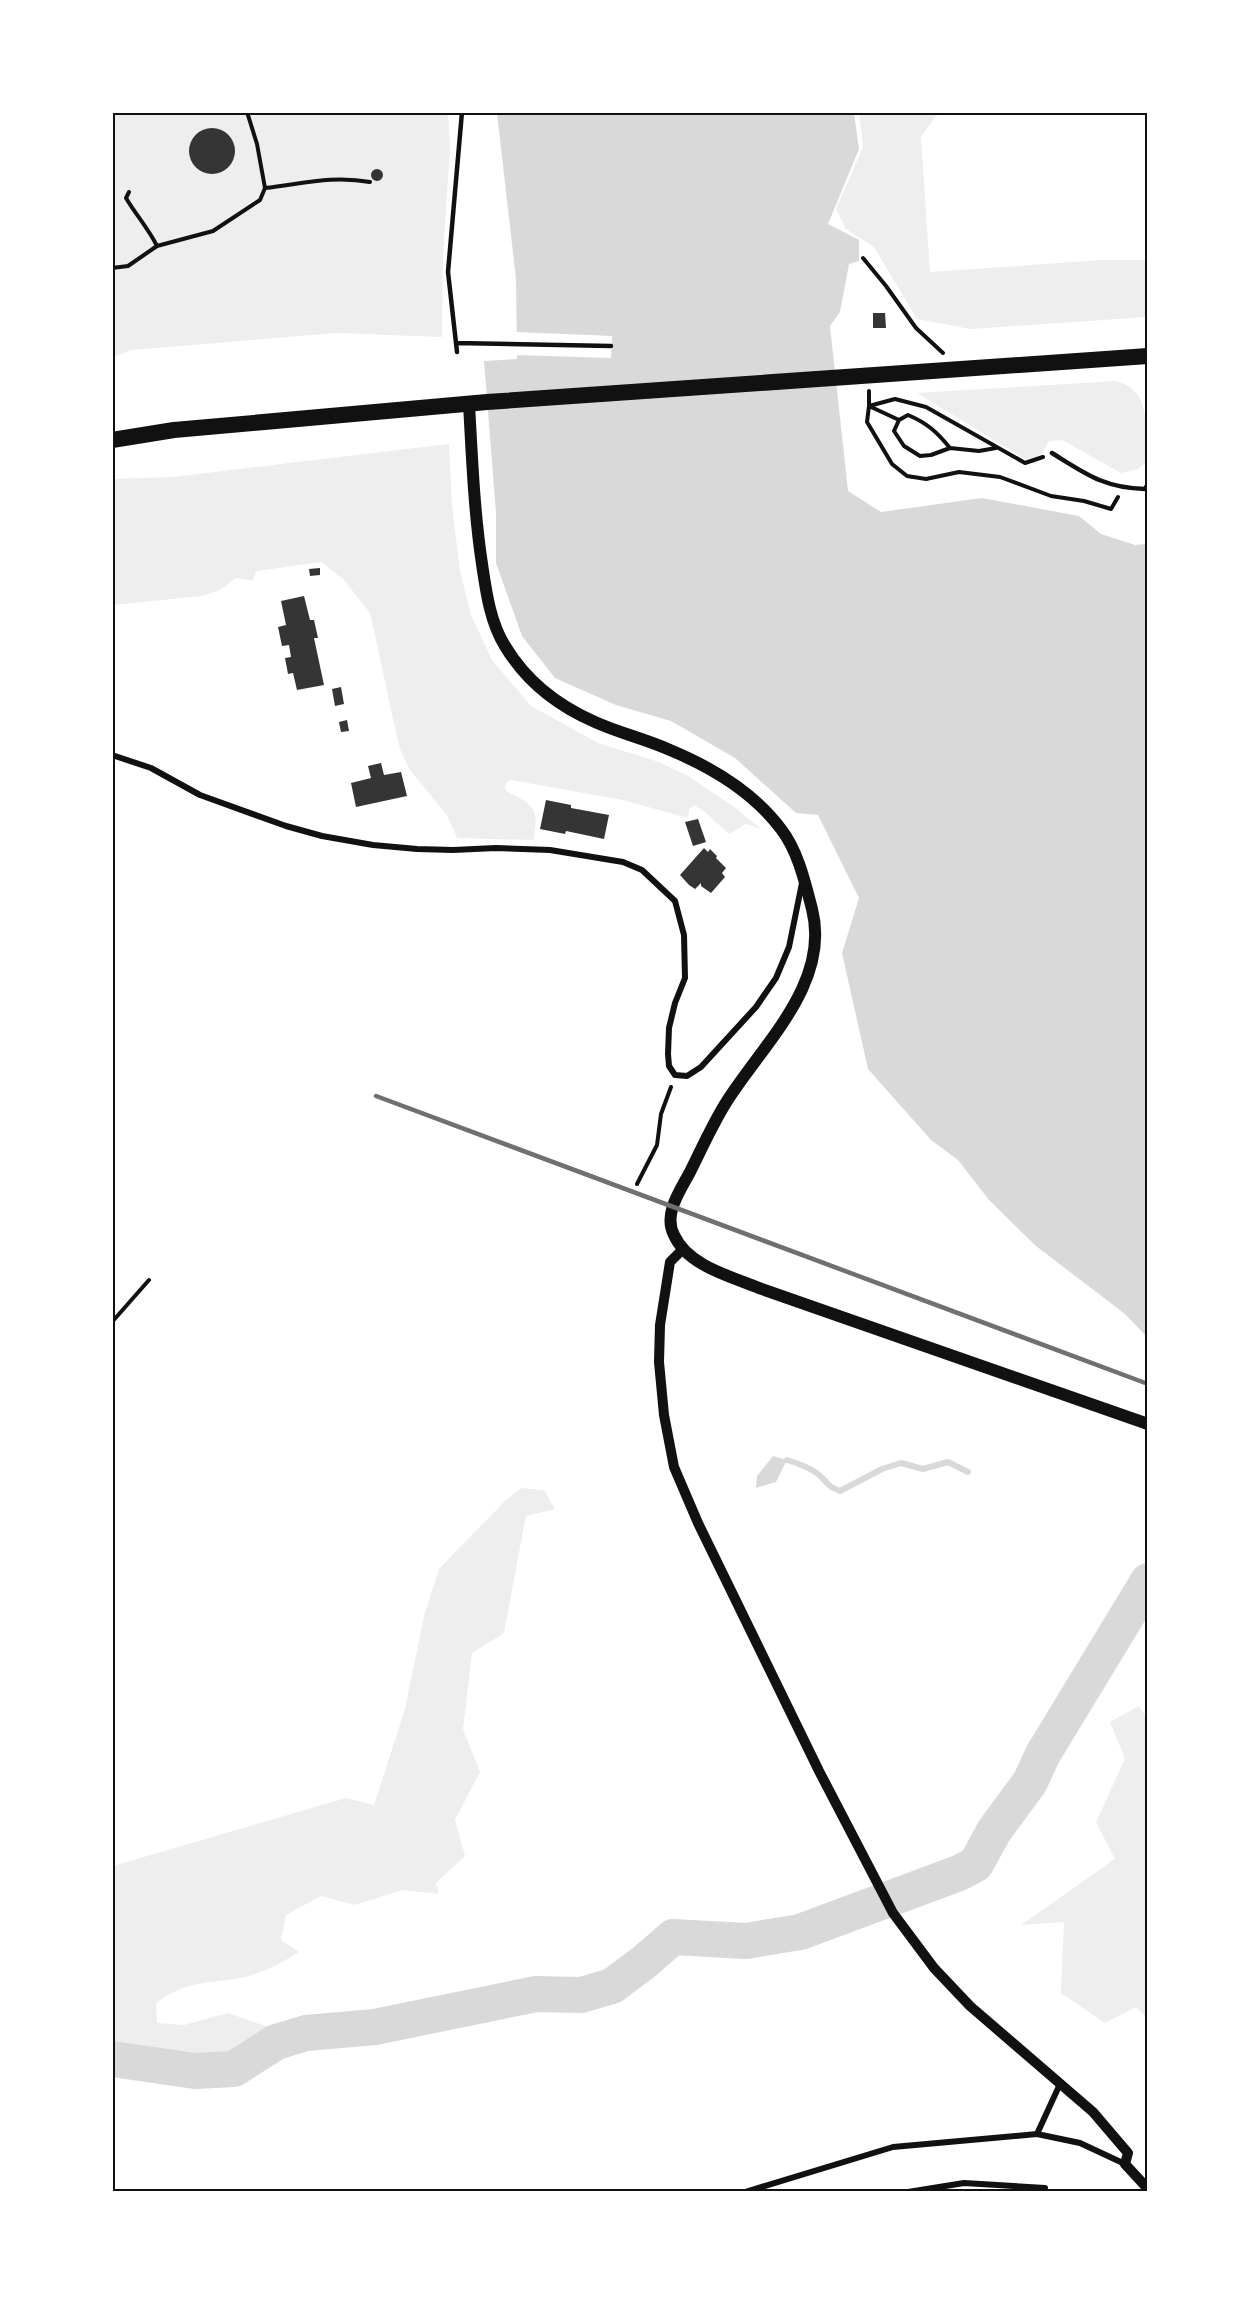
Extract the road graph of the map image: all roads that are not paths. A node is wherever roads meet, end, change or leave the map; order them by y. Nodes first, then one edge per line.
1 (462, 112) edge
2 (456, 343) junction
3 (611, 346) dead end
4 (457, 352) dead end
5 (1148, 356) edge
6 (470, 404) junction
7 (112, 440) edge
8 (1052, 453) road end
9 (1148, 484) edge
10 (112, 755) edge
11 (803, 877) junction
12 (683, 1249) junction
13 (1148, 1424) edge
14 (1060, 2084) junction
15 (1036, 2134) junction
16 (1125, 2164) junction
17 (1045, 2188) dead end
18 (1148, 2190) edge
19 (745, 2192) edge
20 (908, 2192) edge

1 - 2 lane
2 - 3 lane
2 - 4 lane
5 - 6 highway
6 - 7 highway
6 - 11 main road
8 - 9 lane
10 - 11 street
11 - 12 main road
12 - 13 main road
12 - 14 street
14 - 15 street
14 - 16 street
15 - 16 street
15 - 19 street
16 - 18 street
17 - 20 street

